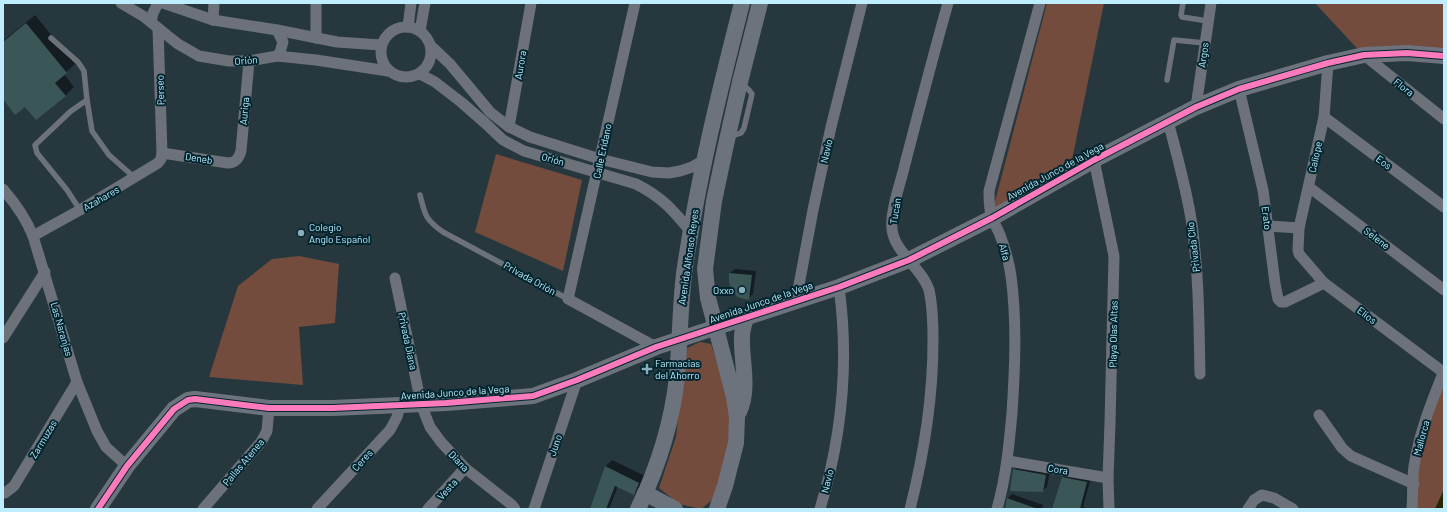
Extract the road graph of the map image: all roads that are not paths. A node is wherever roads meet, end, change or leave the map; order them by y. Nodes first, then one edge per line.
1 (121, 3) edge
2 (158, 3) edge
3 (163, 3) edge
4 (214, 3) edge
5 (316, 3) edge
6 (411, 3) edge
7 (425, 3) edge
8 (531, 3) edge
9 (634, 3) edge
10 (742, 3) edge
11 (760, 3) edge
12 (862, 3) edge
13 (948, 3) edge
14 (1040, 3) edge
15 (1183, 3) edge
16 (1211, 3) edge
17 (213, 20) junction
18 (1208, 21) junction
19 (155, 25) junction
20 (408, 27) junction
21 (277, 30) junction
22 (420, 31) junction
23 (51, 38) dead end
24 (316, 38) junction
25 (1205, 44) junction
26 (381, 45) junction
27 (430, 46) junction
28 (1364, 55) junction
29 (277, 56) junction
30 (1444, 56) edge
31 (249, 61) junction
32 (1328, 63) junction
33 (388, 71) junction
34 (420, 74) junction
35 (1167, 80) dead end
36 (1239, 89) junction
37 (86, 100) junction
38 (1196, 107) junction
39 (1324, 117) junction
40 (1444, 119) edge
41 (1168, 121) junction
42 (509, 127) junction
43 (162, 153) junction
44 (600, 159) junction
45 (704, 160) junction
46 (1094, 160) junction
47 (236, 161) joint
48 (597, 172) junction
49 (135, 178) junction
50 (1309, 187) junction
51 (3, 189) edge
52 (420, 195) dead end
53 (1444, 207) edge
54 (80, 210) junction
55 (992, 218) junction
56 (1268, 226) junction
57 (1299, 228) junction
58 (691, 232) junction
59 (34, 236) junction
60 (1298, 250) joint
61 (909, 260) junction
62 (45, 272) junction
63 (395, 278) dead end
64 (1324, 283) junction
65 (839, 286) junction
66 (1444, 290) edge
67 (568, 299) junction
68 (796, 301) junction
69 (746, 318) junction
70 (716, 328) junction
71 (3, 338) edge
72 (679, 340) junction
73 (656, 347) junction
74 (1444, 371) edge
75 (1200, 374) dead end
76 (577, 380) junction
77 (77, 382) junction
78 (421, 404) junction
79 (400, 406) junction
80 (269, 408) junction
81 (1319, 415) dead end
82 (737, 417) junction
83 (1008, 461) junction
84 (127, 466) junction
85 (465, 468) junction
86 (1108, 478) junction
87 (1414, 484) junction
88 (4, 492) edge
89 (645, 493) junction
90 (514, 507) edge
91 (1107, 507) edge
92 (98, 509) edge
93 (203, 509) edge
94 (317, 509) edge
95 (428, 509) edge
96 (529, 509) edge
97 (534, 509) edge
98 (638, 509) edge
99 (675, 509) edge
100 (717, 509) edge
101 (820, 509) edge
102 (910, 509) edge
103 (997, 509) edge
104 (1248, 509) edge
105 (1293, 509) edge
106 (1412, 509) edge

1 - 19 street, Orión
2 - 19 street
3 - 17 street
4 - 17 street
5 - 24 street
6 - 20 street
7 - 22 street
8 - 42 street, Aurora
9 - 44 street, Calle Erídano
10 - 45 street, Avenida Alfonso Reyes
11 - 70 street, Avenida Alfonso Reyes
12 - 68 street, Navío
13 - 61 street, Tucán
14 - 55 street, Alfa
15 - 18 lane
16 - 18 street, Argos
17 - 21 street
18 - 25 street, Argos
19 - 31 street, Orión
19 - 43 street, Perseo
20 - 22 street
20 - 26 street
21 - 24 street
21 - 29 street
22 - 27 street
23 - 37 lane
24 - 26 street
25 - 35 lane
25 - 38 street, Argos
26 - 33 street
27 - 34 street
27 - 42 street, Orión
28 - 30 street, Avenida Junco de la Vega
28 - 32 street, Avenida Junco de la Vega
28 - 40 street, Flora
29 - 31 street, Orión
29 - 33 street, Orión
31 - 47 street, Auriga
32 - 36 street, Avenida Junco de la Vega
32 - 39 street, Calíope
33 - 34 street
34 - 48 street, Orión
36 - 38 street, Avenida Junco de la Vega
36 - 56 street, Erato
37 - 49 lane
37 - 54 lane
38 - 41 street, Avenida Junco de la Vega
39 - 50 street, Calíope
39 - 53 street, Eos
41 - 46 street, Avenida Junco de la Vega
41 - 75 street, Privada Clío
42 - 44 street, Orión
43 - 47 street, Deneb
43 - 49 street, Azahares
44 - 45 street, Orión
44 - 48 street, Calle Erídano
45 - 58 street, Avenida Alfonso Reyes
46 - 55 street, Avenida Junco de la Vega
46 - 86 street, Playa Olas Altas
48 - 58 street, Orión
48 - 67 street, Calle Erídano
49 - 54 street, Azahares
50 - 57 street, Calíope
50 - 66 street, Selene
51 - 59 street, Las Naranjas
52 - 67 lane, Privada Orión
54 - 59 street, Azahares
55 - 61 street, Avenida Junco de la Vega
55 - 83 street, Alfa
56 - 57 street
56 - 64 street, Erato
57 - 60 street, Calíope
58 - 72 street, Avenida Alfonso Reyes
59 - 62 street, Las Naranjas
60 - 64 street, Elios
61 - 65 street, Avenida Junco de la Vega
61 - 102 street, Tucán
62 - 71 street
62 - 77 street, Las Naranjas
63 - 78 street, Privada Diana
64 - 74 street, Elios
65 - 68 street, Avenida Junco de la Vega
65 - 101 street, Navío
67 - 73 street, Privada Orión
68 - 69 street, Avenida Junco de la Vega
69 - 70 street, Avenida Junco de la Vega
69 - 82 street
70 - 72 street, Avenida Junco de la Vega
70 - 82 street, Avenida Alfonso Reyes
72 - 73 street, Avenida Junco de la Vega
72 - 89 street, Avenida Alfonso Reyes
73 - 76 street, Avenida Junco de la Vega
74 - 87 street, Mallorca
76 - 78 street, Avenida Junco de la Vega
76 - 97 street, Juno
77 - 84 street, Las Naranjas
77 - 88 street, Zarmuzas
78 - 79 street, Avenida Junco de la Vega
78 - 85 street, Diana
79 - 80 street, Avenida Junco de la Vega
79 - 94 street, Ceres
80 - 84 street, Avenida Junco de la Vega
80 - 93 street, Pallas Atenea
81 - 87 street
82 - 100 street, Avenida Alfonso Reyes
83 - 86 street, Cora
83 - 103 street, Alfa
84 - 92 street, Avenida Junco de la Vega
85 - 90 street, Diana
85 - 95 street, Vesta
86 - 91 street, Playa Olas Altas
87 - 106 street, Mallorca
89 - 98 street, Avenida Alfonso Reyes
89 - 99 street
90 - 96 street, Diana
104 - 105 street

